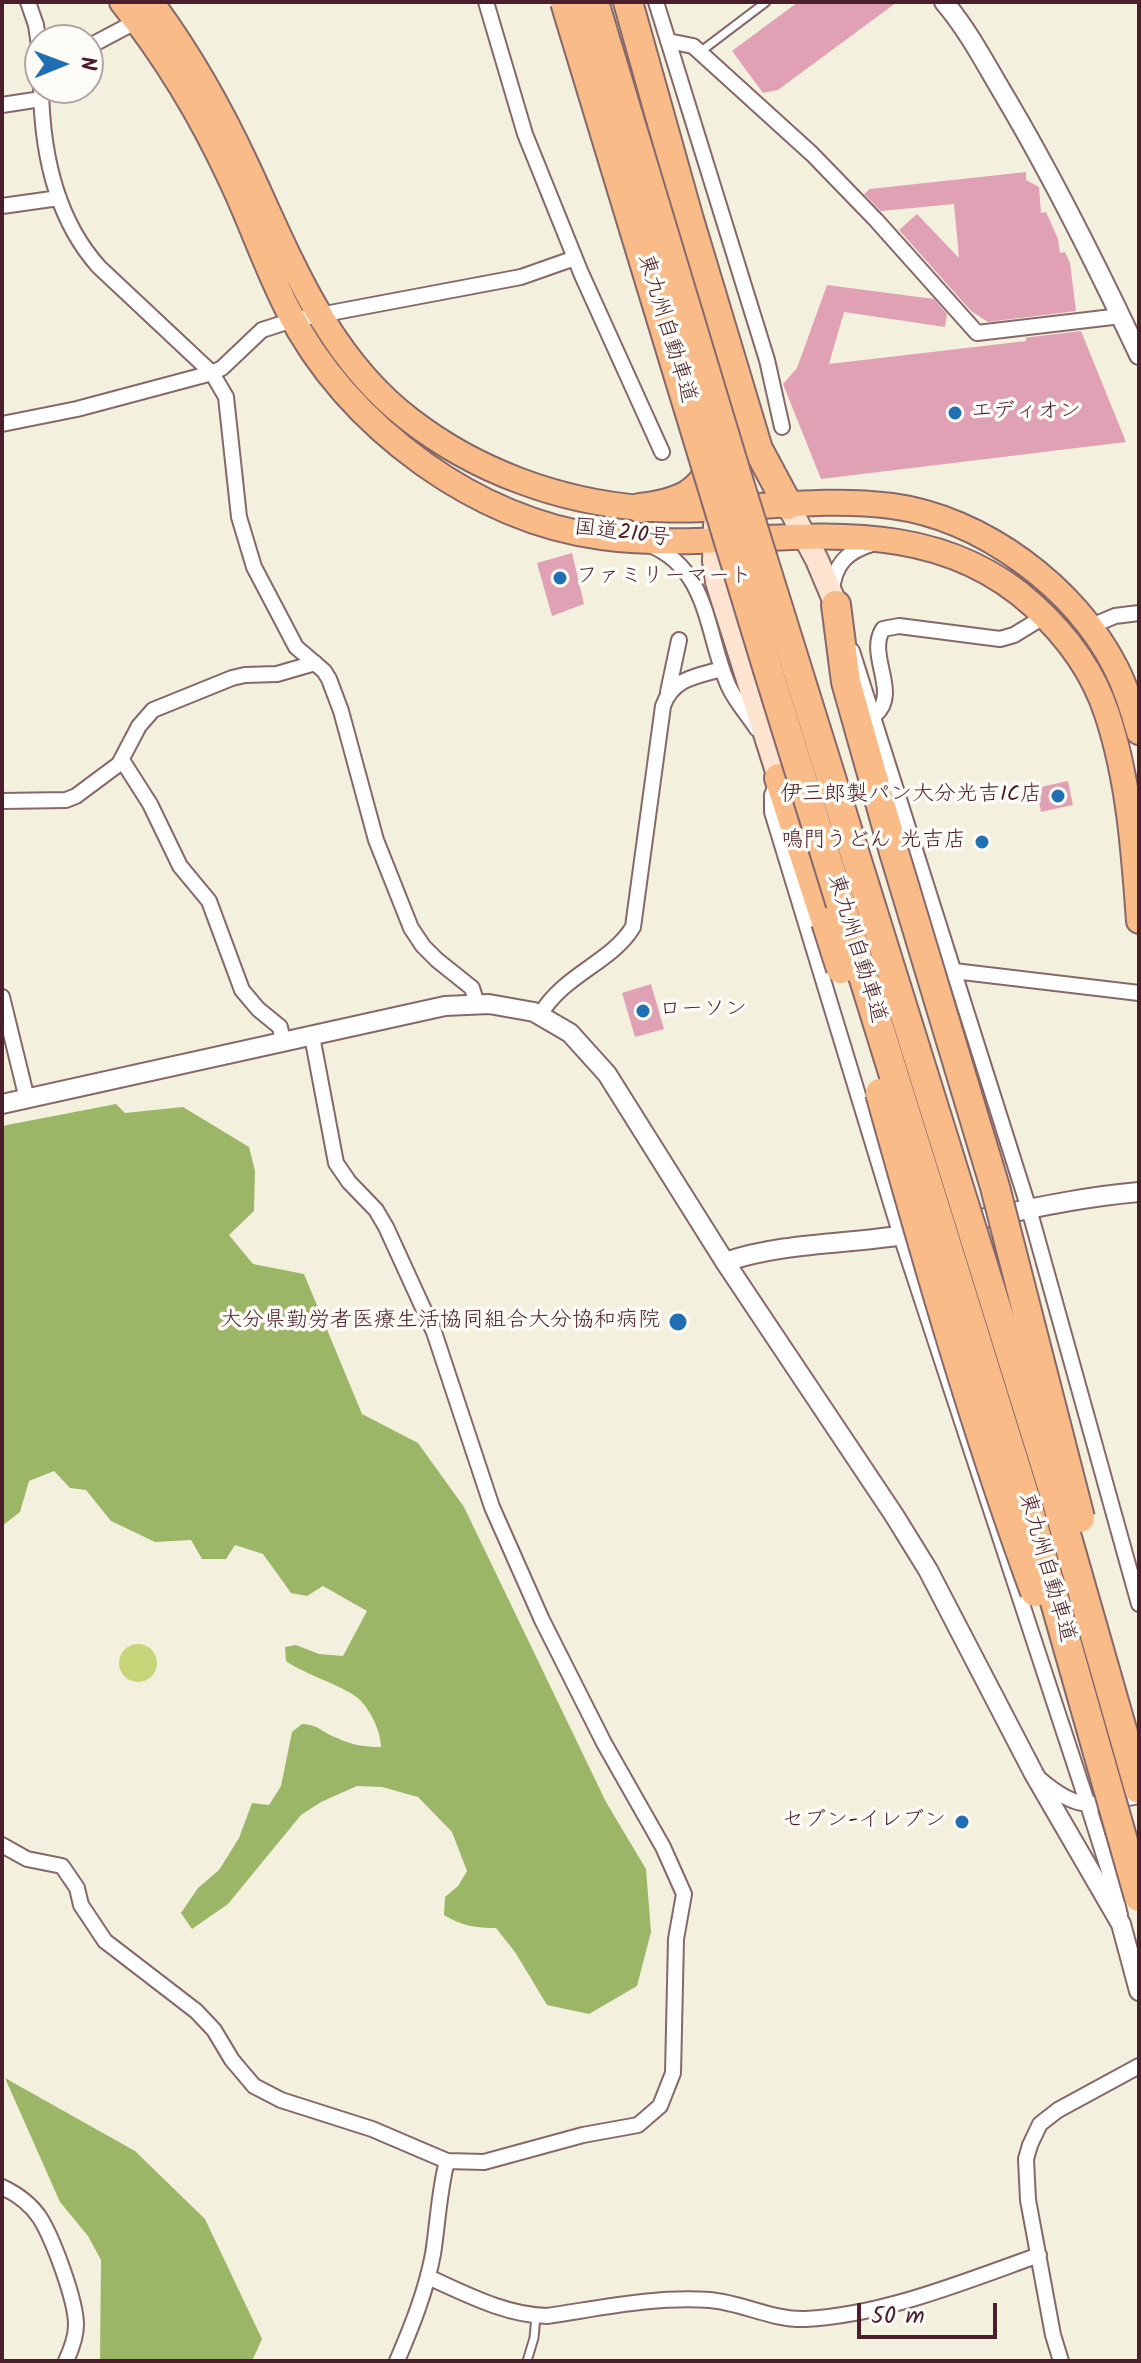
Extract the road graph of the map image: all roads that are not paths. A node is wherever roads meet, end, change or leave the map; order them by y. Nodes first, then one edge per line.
1 (28, 2) edge
2 (122, 2) edge
3 (486, 2) edge
4 (558, 2) edge
5 (565, 2) edge
6 (594, 2) edge
7 (766, 2) edge
8 (944, 2) edge
9 (148, 7) edge
10 (639, 7) edge
11 (36, 24) edge
12 (104, 36) edge
13 (668, 41) junction
14 (700, 52) junction
15 (24, 99) edge
16 (42, 104) edge
17 (2, 105) edge
18 (59, 198) junction
19 (2, 206) edge
20 (575, 258) junction
21 (318, 314) junction
22 (1121, 316) junction
23 (293, 320) junction
24 (1139, 355) edge
25 (212, 373) junction
26 (716, 423) junction
27 (2, 424) edge
28 (782, 427) dead end
29 (662, 452) dead end
30 (777, 505) junction
31 (640, 508) junction
32 (717, 509) junction
33 (806, 538) junction
34 (895, 539) junction
35 (639, 541) junction
36 (725, 541) junction
37 (834, 599) junction
38 (1139, 613) edge
39 (1045, 616) junction
40 (1089, 627) junction
41 (679, 640) dead end
42 (315, 663) junction
43 (722, 669) junction
44 (668, 693) junction
45 (875, 715) junction
46 (1139, 732) edge
47 (766, 742) junction
48 (122, 760) junction
49 (779, 778) junction
50 (2, 801) edge
51 (1139, 921) edge
52 (954, 971) junction
53 (1139, 993) edge
54 (2, 997) edge
55 (477, 1004) junction
56 (540, 1015) junction
57 (312, 1036) junction
58 (283, 1042) junction
59 (27, 1099) junction
60 (2, 1104) edge
61 (1139, 1192) edge
62 (1029, 1209) junction
63 (901, 1236) junction
64 (725, 1262) junction
65 (1139, 1604) edge
66 (1139, 1740) edge
67 (1034, 1774) junction
68 (1139, 1789) edge
69 (1139, 1796) edge
70 (1088, 1805) junction
71 (2, 1845) edge
72 (1137, 1888) edge
73 (1121, 1924) junction
74 (1139, 1991) edge
75 (1139, 2066) edge
76 (447, 2161) junction
77 (4, 2191) edge
78 (1039, 2255) junction
79 (428, 2277) junction
80 (536, 2316) junction
81 (66, 2361) edge
82 (397, 2361) edge
83 (527, 2361) edge
84 (1061, 2361) edge

1 - 11 street
2 - 9 highway, 国道210号
3 - 20 street
4 - 26 highway
5 - 72 highway, 東九州自動車道, bridge
6 - 68 highway, 東九州自動車道, bridge
7 - 14 lane
8 - 22 street
9 - 12 street
9 - 21 highway, 国道210号
9 - 23 highway, 国道210号
10 - 13 street
10 - 30 highway
13 - 14 street
13 - 28 street
14 - 22 street
15 - 17 street
16 - 18 street
18 - 19 street
18 - 25 street
20 - 21 street
20 - 29 street
21 - 23 street
21 - 31 highway, 国道210号
22 - 24 street
23 - 25 street
23 - 35 highway, 国道210号
25 - 27 street
25 - 42 street
26 - 31 highway
26 - 32 highway
30 - 32 highway, 国道210号
30 - 33 main road
30 - 36 highway
30 - 40 highway, 国道210号
31 - 32 highway, 国道210号
32 - 36 main road
33 - 34 highway, 国道210号
33 - 36 highway, 国道210号
33 - 37 main road
34 - 37 street
34 - 39 highway, 国道210号
35 - 36 highway, 国道210号
35 - 43 street
36 - 47 main road
37 - 45 street
37 - 66 highway, bridge
38 - 40 street
39 - 45 street
39 - 51 highway, 国道210号
40 - 46 highway, 国道210号
41 - 44 street
42 - 48 street
42 - 55 street
43 - 44 street
43 - 47 street
44 - 56 street
45 - 52 street
47 - 49 main road
48 - 50 street
48 - 58 street
49 - 63 street
49 - 72 highway, bridge
52 - 53 street
52 - 62 street
54 - 59 street
55 - 56 street
55 - 57 street
56 - 64 street
57 - 58 street
57 - 76 street
58 - 59 street
59 - 60 street
61 - 62 street
62 - 63 street
62 - 65 street
63 - 64 street
63 - 70 street
64 - 67 street
67 - 70 street
67 - 73 street
69 - 70 street
70 - 73 street
71 - 76 street
73 - 74 street
75 - 78 street
76 - 79 street
77 - 81 street
78 - 80 street
78 - 84 street
79 - 80 street
79 - 82 street
80 - 83 lane

